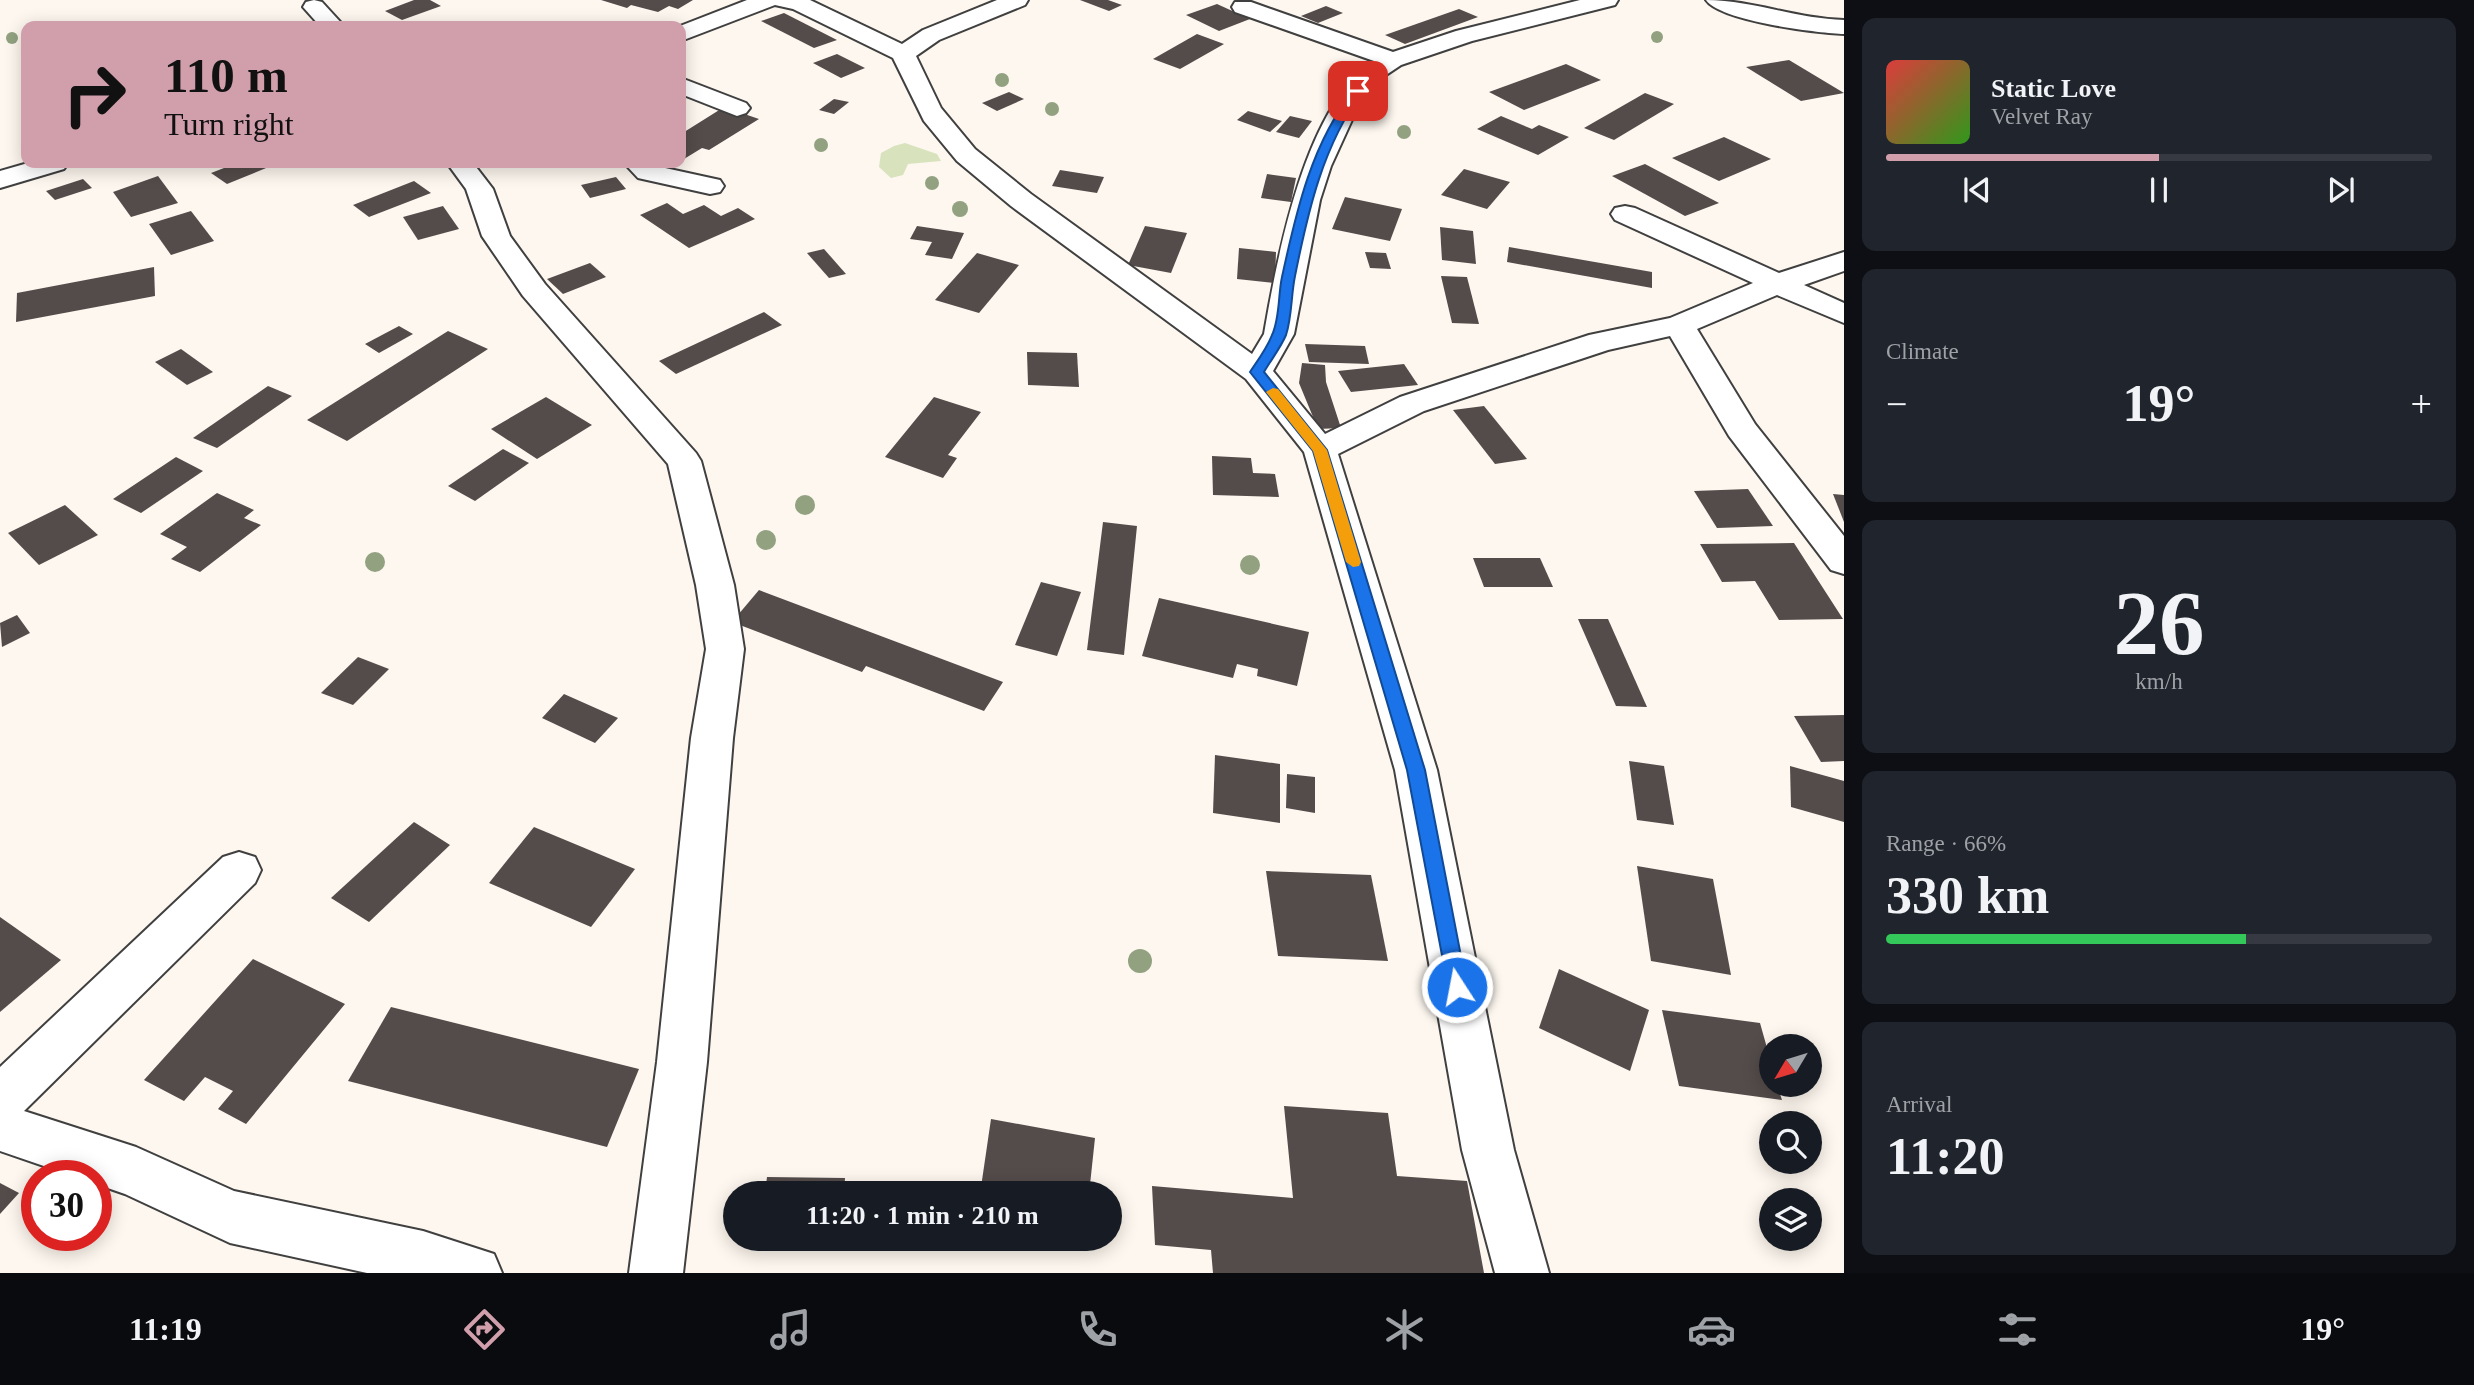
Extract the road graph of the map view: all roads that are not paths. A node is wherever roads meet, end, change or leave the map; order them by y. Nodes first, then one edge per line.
1 (767, 0) edge
2 (782, 0) edge
3 (1017, 0) edge
4 (1607, 0) edge
5 (1717, 0) edge
6 (314, 7) dead end
7 (1243, 7) dead end
8 (328, 21) edge
9 (1844, 27) edge
10 (686, 32) edge
11 (903, 54) junction
12 (1393, 60) junction
13 (686, 87) edge
14 (737, 108) dead end
15 (39, 168) edge
16 (463, 168) edge
17 (643, 168) edge
18 (0, 180) edge
19 (710, 186) dead end
20 (1625, 214) dead end
21 (1844, 261) edge
22 (1780, 283) junction
23 (1844, 314) edge
24 (1679, 325) junction
25 (1257, 372) junction
26 (1320, 450) junction
27 (1844, 561) edge
28 (239, 870) dead end
29 (0, 1100) edge
30 (0, 1127) edge
31 (475, 1273) edge
32 (656, 1273) edge
33 (1522, 1273) edge

1 - 10 street
2 - 11 street
3 - 11 street
4 - 12 street
5 - 9 street
6 - 8 street
7 - 12 street
11 - 25 street
12 - 25 street
13 - 14 street
15 - 18 street
16 - 32 street
17 - 19 street
20 - 22 street
21 - 22 street
22 - 23 street
22 - 24 street
24 - 26 street
24 - 27 street
25 - 26 street
26 - 33 street
28 - 29 street
30 - 31 street

